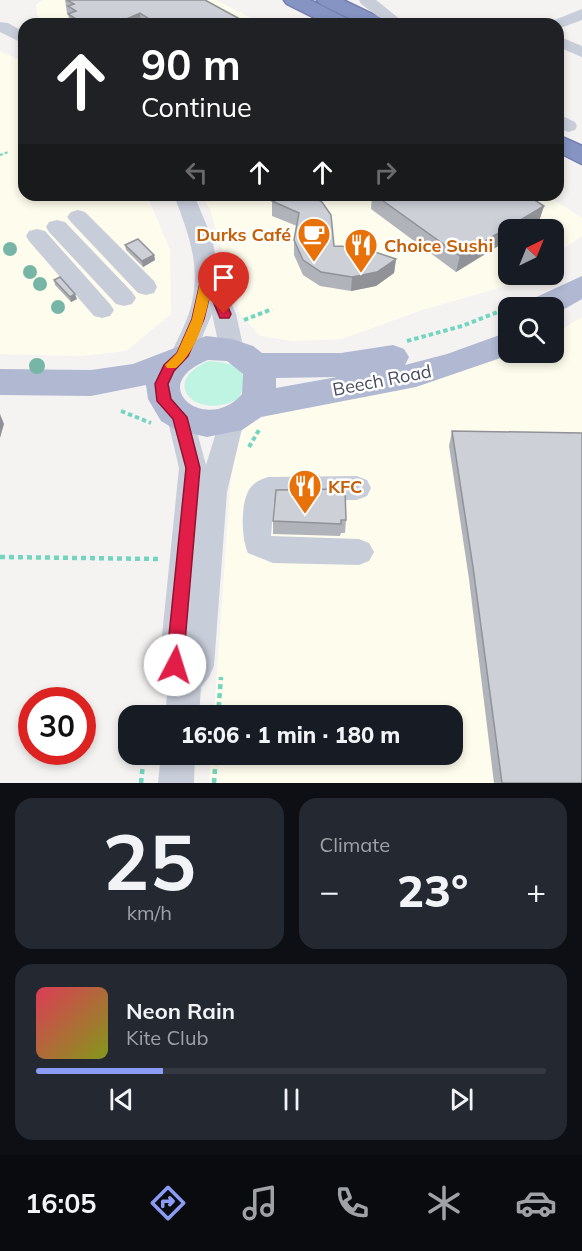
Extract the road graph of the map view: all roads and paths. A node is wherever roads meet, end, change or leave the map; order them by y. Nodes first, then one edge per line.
1 (294, 0) edge
2 (327, 0) edge
3 (368, 0) edge
4 (582, 14) edge
5 (331, 18) edge
6 (365, 18) edge
7 (388, 18) edge
8 (564, 22) edge
9 (2, 26) dead end
10 (18, 35) edge
11 (564, 44) edge
12 (582, 52) edge
13 (565, 128) edge
14 (8, 152) dead end
15 (0, 155) edge
16 (582, 156) edge
17 (186, 201) edge
18 (208, 274) junction
19 (582, 286) edge
20 (131, 295) joint
21 (562, 297) edge
22 (582, 308) edge
23 (272, 309) dead end
24 (564, 318) edge
25 (243, 320) dead end
26 (498, 324) edge
27 (498, 348) edge
28 (242, 357) junction
29 (178, 359) junction
30 (0, 382) edge
31 (91, 383) junction
32 (121, 411) dead end
33 (242, 413) junction
34 (168, 417) junction
35 (357, 488) dead end
36 (359, 552) dead end
37 (0, 557) edge
38 (168, 559) dead end
39 (185, 681) junction
40 (183, 705) edge
41 (143, 765) edge
42 (177, 765) edge
43 (215, 765) edge
44 (141, 783) edge
45 (176, 783) edge
46 (214, 783) edge

1 - 5 highway
2 - 6 highway
3 - 7 street
4 - 8 street
9 - 10 street
11 - 12 street
13 - 16 highway
14 - 15 path
17 - 18 street
18 - 28 street
18 - 29 street
19 - 21 main road
20 - 20 street
22 - 24 main road
23 - 25 path
26 - 28 main road, Beech Road
27 - 33 main road, Beech Road
28 - 29 main road
28 - 33 main road
29 - 31 main road
29 - 34 main road
30 - 31 main road
31 - 34 main road
32 - 34 path
33 - 34 main road
33 - 39 street
34 - 39 street
35 - 36 street
37 - 38 path
39 - 40 street
41 - 44 path
42 - 45 street
43 - 46 path

